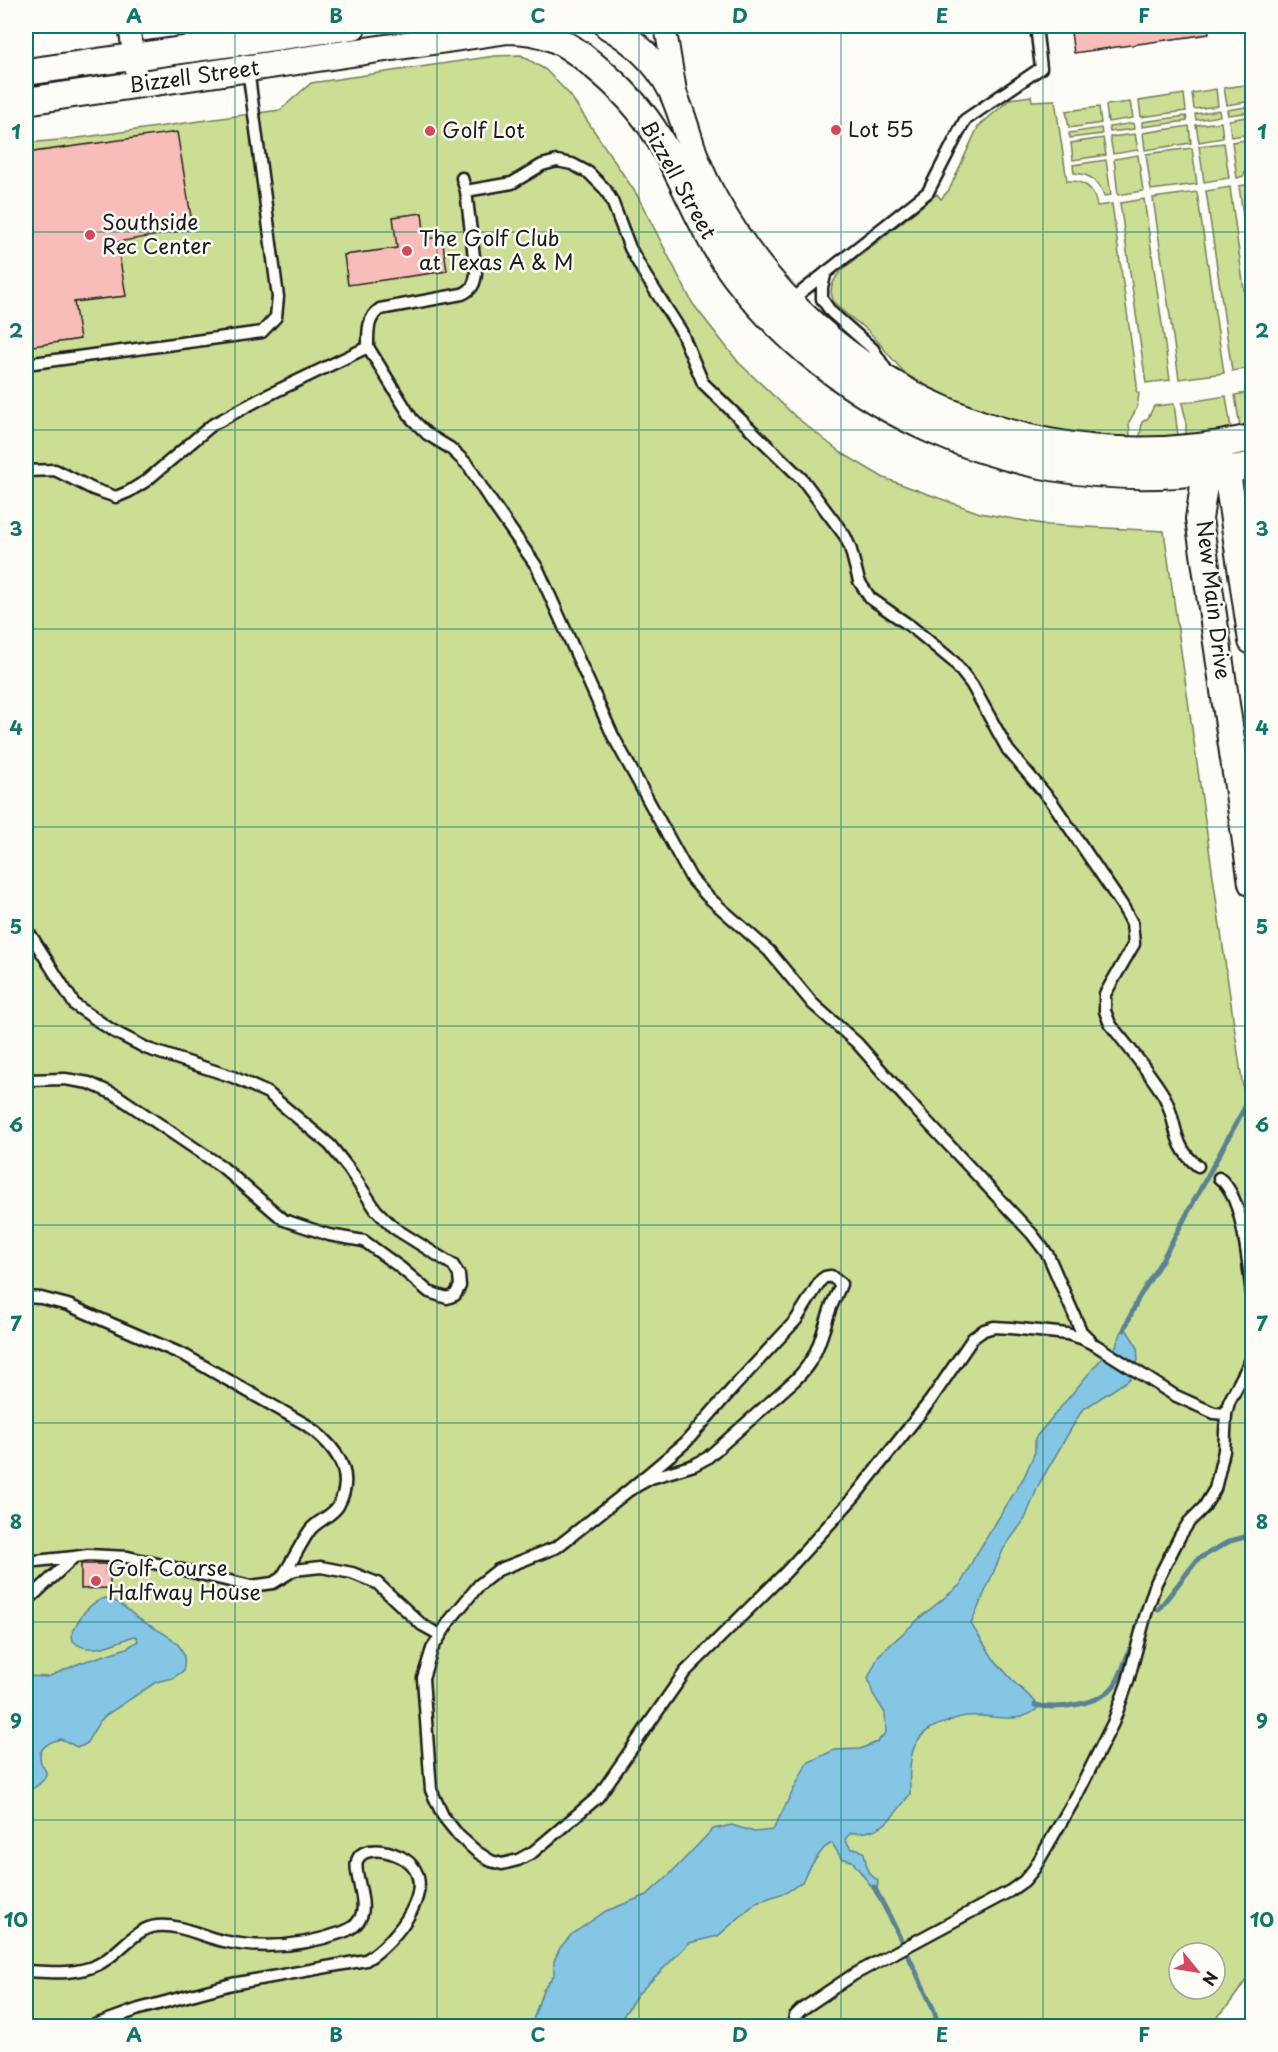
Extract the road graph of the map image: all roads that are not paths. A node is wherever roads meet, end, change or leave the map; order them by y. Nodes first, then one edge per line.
1 (129, 26) edge
2 (349, 26) edge
3 (608, 26) edge
4 (665, 26) edge
5 (1036, 26) edge
6 (521, 28) edge
7 (349, 54) junction
8 (245, 56) junction
9 (134, 57) junction
10 (26, 72) edge
11 (138, 86) junction
12 (26, 101) edge
13 (678, 103) junction
14 (462, 178) dead end
15 (466, 190) junction
16 (826, 272) junction
17 (780, 310) junction
18 (368, 347) junction
19 (26, 364) edge
20 (897, 387) junction
21 (1252, 438) edge
22 (1213, 446) junction
23 (1252, 465) edge
24 (26, 471) edge
25 (1216, 471) junction
26 (1161, 475) junction
27 (1252, 477) edge
28 (1199, 519) junction
29 (1237, 530) junction
30 (1252, 641) edge
31 (1252, 883) edge
32 (26, 930) edge
33 (26, 1080) edge
34 (1198, 1166) dead end
35 (1219, 1178) dead end
36 (1252, 1295) edge
37 (26, 1297) edge
38 (1097, 1346) junction
39 (1252, 1358) edge
40 (1226, 1414) junction
41 (628, 1491) junction
42 (74, 1557) junction
43 (26, 1562) edge
44 (281, 1578) junction
45 (26, 1602) edge
46 (440, 1635) junction
47 (26, 1971) edge
48 (92, 2026) edge
49 (793, 2026) edge

1 - 9 street
2 - 7 street
2 - 8 street, Bizzell Street
3 - 13 street, Bizzell Street
4 - 13 street
5 - 16 lane
6 - 7 street, Bizzell Street
6 - 17 street, Bizzell Street
7 - 8 street, Bizzell Street
8 - 9 street, Bizzell Street
8 - 11 street, Bizzell Street
8 - 19 lane
9 - 10 street, Bizzell Street
9 - 11 street
11 - 12 street, Bizzell Street
13 - 17 street, Bizzell Street
14 - 15 lane
15 - 18 lane
15 - 34 lane
16 - 17 lane
16 - 20 lane
17 - 20 street, Bizzell Street
17 - 26 street, Bizzell Street
18 - 24 lane
18 - 38 lane
20 - 22 street, Bizzell Street
21 - 22 street, Bizzell Street
22 - 25 street, New Main Drive
23 - 25 street, Bizzell Street
25 - 26 street, Bizzell Street
25 - 28 street, New Main Drive
25 - 29 street, New Main Drive
26 - 28 street
27 - 29 street
28 - 31 street, New Main Drive
29 - 30 street, New Main Drive
32 - 33 lane
35 - 36 lane
37 - 44 lane
38 - 40 lane
38 - 46 lane
39 - 40 lane
40 - 49 lane
41 - 41 lane
41 - 46 lane
42 - 43 lane
42 - 44 lane
42 - 45 lane
44 - 46 lane
47 - 48 lane

